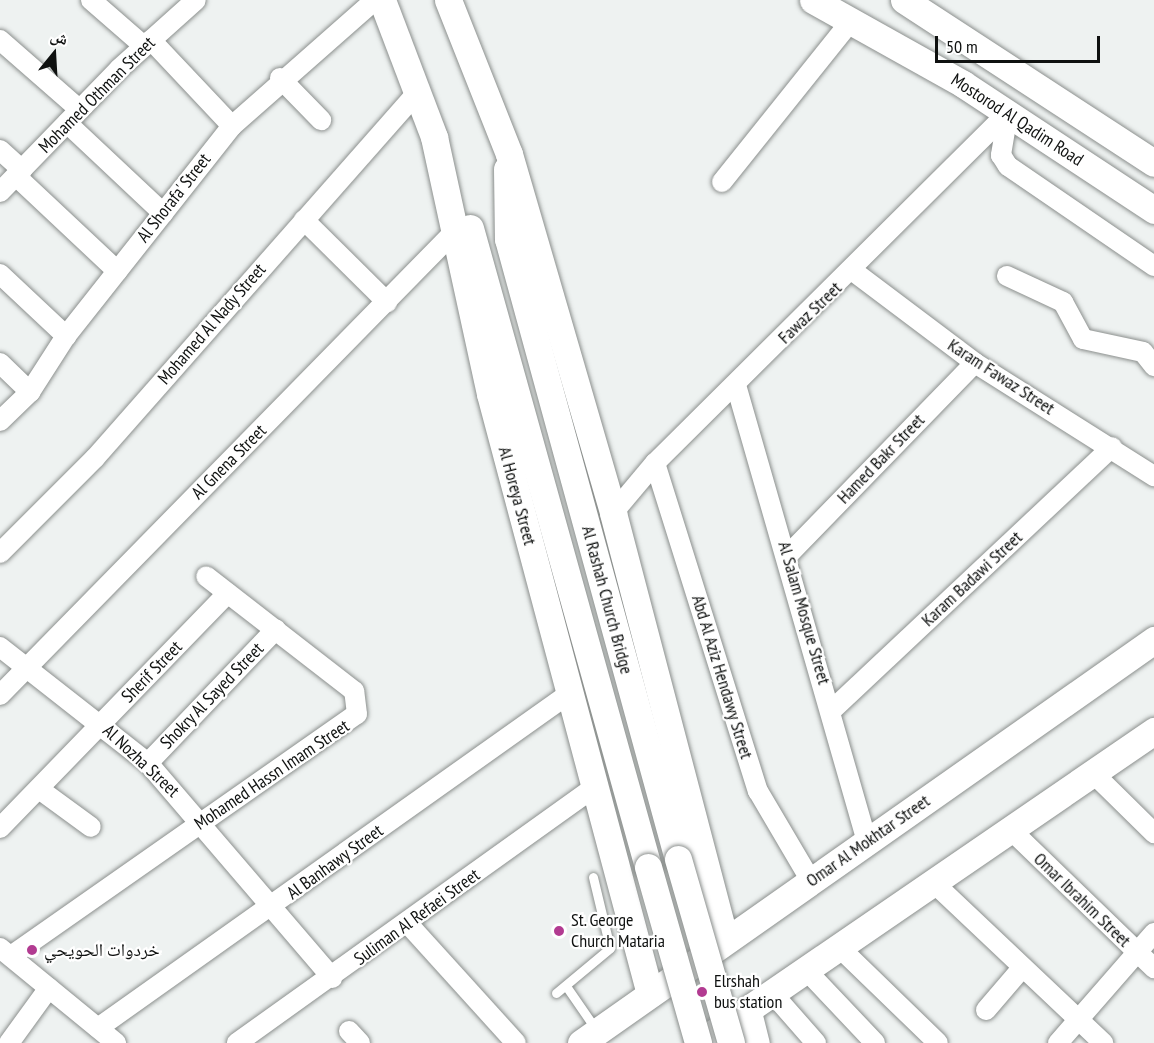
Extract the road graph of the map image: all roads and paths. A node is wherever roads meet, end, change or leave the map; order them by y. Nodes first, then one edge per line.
1 (91, 0) edge
2 (196, 0) edge
3 (375, 0) edge
4 (382, 0) edge
5 (448, 0) edge
6 (464, 0) edge
7 (813, 0) edge
8 (904, 0) edge
9 (852, 20) junction
10 (464, 32) junction
11 (0, 40) edge
12 (148, 43) junction
13 (280, 78) junction
14 (419, 91) junction
15 (1008, 113) junction
16 (73, 116) junction
17 (321, 120) dead end
18 (232, 126) junction
19 (0, 150) edge
20 (509, 154) junction
21 (1154, 163) edge
22 (19, 173) junction
23 (722, 182) dead end
24 (446, 184) junction
25 (0, 192) edge
26 (1154, 210) edge
27 (163, 213) junction
28 (303, 220) junction
29 (457, 229) junction
30 (1154, 266) edge
31 (117, 271) junction
32 (853, 271) junction
33 (0, 274) edge
34 (1008, 276) dead end
35 (387, 302) junction
36 (66, 336) junction
37 (0, 363) edge
38 (975, 363) junction
39 (1154, 366) edge
40 (736, 385) junction
41 (30, 392) junction
42 (0, 421) edge
43 (1112, 447) junction
44 (656, 463) junction
45 (1154, 476) edge
46 (612, 513) junction
47 (0, 554) edge
48 (788, 555) junction
49 (206, 576) dead end
50 (228, 593) junction
51 (276, 629) junction
52 (1154, 640) edge
53 (0, 647) edge
54 (26, 668) junction
55 (570, 693) junction
56 (0, 694) edge
57 (832, 710) junction
58 (102, 724) junction
59 (1154, 731) edge
60 (148, 763) junction
61 (1094, 773) junction
62 (595, 787) junction
63 (39, 789) junction
64 (203, 822) junction
65 (91, 827) dead end
66 (0, 828) edge
67 (1011, 830) junction
68 (1154, 833) edge
69 (867, 842) junction
70 (708, 872) junction
71 (593, 877) dead end
72 (811, 881) junction
73 (934, 883) junction
74 (622, 888) junction
75 (274, 906) junction
76 (409, 925) junction
77 (1154, 933) edge
78 (725, 941) junction
79 (840, 948) junction
80 (5, 952) edge
81 (1137, 953) junction
82 (1022, 968) junction
83 (1154, 968) edge
84 (807, 970) junction
85 (332, 978) junction
86 (566, 986) junction
87 (49, 988) junction
88 (556, 993) dead end
89 (650, 994) junction
90 (773, 994) junction
91 (986, 1010) dead end
92 (748, 1012) junction
93 (1078, 1020) junction
94 (589, 1037) edge
95 (109, 1038) edge
96 (9, 1043) edge
97 (237, 1043) edge
98 (516, 1043) edge
99 (699, 1043) edge
100 (731, 1043) edge
101 (756, 1043) edge
102 (816, 1043) edge
103 (875, 1043) edge
104 (938, 1043) edge
105 (1058, 1043) edge
106 (1103, 1043) edge

1 - 12 street
2 - 12 street, Mohamed Othman Street
3 - 13 street, Al Shorafa' Street
4 - 14 main road, Al Horeya Street
5 - 10 main road
6 - 10 main road
7 - 9 main road, Mostorod Al Qadim Road
8 - 21 main road
9 - 15 main road, Mostorod Al Qadim Road
9 - 23 street
10 - 20 main road
11 - 16 street
12 - 16 street, Mohamed Othman Street
12 - 18 street
13 - 17 street
13 - 18 street, Al Shorafa' Street
14 - 24 main road, Al Horeya Street
14 - 28 street, Mohamed Al Nady Street
15 - 26 main road, Mostorod Al Qadim Road
15 - 30 street
15 - 32 street, Fawaz Street
16 - 22 street, Mohamed Othman Street
16 - 27 street
18 - 27 street, Al Shorafa' Street
19 - 22 street
20 - 46 main road
20 - 100 main road, Al Rashah Church Bridge, bridge
22 - 25 street, Mohamed Othman Street
22 - 31 street
24 - 29 main road, Al Horeya Street
24 - 99 main road, Al Rashah Church Bridge, bridge
27 - 31 street, Al Shorafa' Street
28 - 35 street
28 - 47 street, Mohamed Al Nady Street
29 - 35 street, Al Gnena Street
29 - 55 main road, Al Horeya Street
31 - 36 street, Al Shorafa' Street
32 - 38 street, Karam Fawaz Street
32 - 40 street, Fawaz Street
33 - 36 street
34 - 39 street
35 - 54 street, Al Gnena Street
36 - 41 street, Al Shorafa' Street
37 - 41 street
38 - 43 street, Karam Fawaz Street
38 - 48 street, Hamed Bakr Street
40 - 44 street, Fawaz Street
40 - 48 street, Al Salam Mosque Street
41 - 42 street, Al Shorafa' Street
43 - 45 street, Karam Fawaz Street
43 - 57 street, Karam Badawi Street
44 - 46 street, Fawaz Street
44 - 72 street, Abd Al Aziz Hendawy Street
46 - 70 main road
48 - 57 street, Al Salam Mosque Street
49 - 50 street, Mohamed Hassn Imam Street
50 - 51 street, Mohamed Hassn Imam Street
50 - 58 street, Sherif Street
51 - 60 street, Shokry Al Sayed Street
51 - 64 street, Mohamed Hassn Imam Street
52 - 69 main road, Omar Al Mokhtar Street
53 - 54 street, Al Nozha Street
54 - 56 street, Al Gnena Street
54 - 58 street, Al Nozha Street
55 - 62 main road, Al Horeya Street
55 - 75 street, Al Banhawy Street
57 - 69 street, Al Salam Mosque Street
58 - 60 street, Al Nozha Street
58 - 63 street, Sherif Street
59 - 61 main road
60 - 64 street, Al Nozha Street
61 - 67 main road
61 - 68 street
62 - 74 main road, Al Horeya Street
62 - 76 street, Suliman Al Refaei Street
63 - 65 street
63 - 66 street, Sherif Street
64 - 75 street, Al Nozha Street
64 - 80 street, Mohamed Hassn Imam Street
67 - 73 main road
67 - 81 street, Omar Ibrahim Street
69 - 72 main road, Omar Al Mokhtar Street
70 - 74 main road
70 - 78 main road
71 - 86 lane
72 - 78 main road, Omar Al Mokhtar Street
73 - 79 main road
73 - 82 street
74 - 89 main road, Al Horeya Street
75 - 85 street, Al Nozha Street
75 - 95 street, Al Banhawy Street
76 - 85 street, Suliman Al Refaei Street
76 - 98 street
77 - 81 street
78 - 89 main road, Omar Al Mokhtar Street
79 - 84 main road
79 - 104 street
80 - 87 street
81 - 83 street, Omar Ibrahim Street
81 - 93 street
82 - 91 street
82 - 93 street
84 - 90 main road
84 - 103 street
85 - 97 street, Suliman Al Refaei Street
86 - 88 lane
86 - 94 lane
87 - 95 street
87 - 96 street
89 - 94 main road, Omar Al Mokhtar Street
90 - 92 main road
90 - 102 street
92 - 99 main road
92 - 101 main road
93 - 105 street
93 - 106 street

